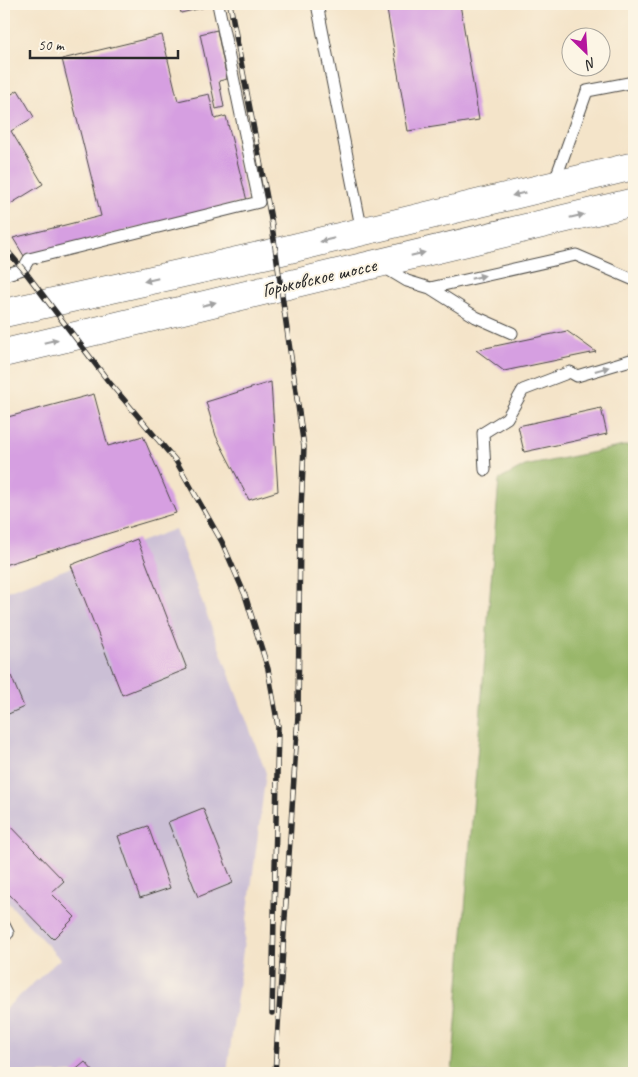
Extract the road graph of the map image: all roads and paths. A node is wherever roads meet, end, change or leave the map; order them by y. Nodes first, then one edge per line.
1 (218, 4) edge
2 (317, 4) edge
3 (634, 82) edge
4 (634, 166) edge
5 (554, 185) junction
6 (634, 202) edge
7 (362, 232) junction
8 (378, 264) junction
9 (4, 275) edge
10 (634, 280) edge
11 (430, 288) junction
12 (4, 313) edge
13 (512, 333) dead end
14 (4, 352) edge
15 (634, 360) edge
16 (485, 470) dead end
17 (4, 925) edge
18 (4, 937) edge

1 - 9 lane
2 - 7 lane
3 - 5 lane
4 - 5 main road, Горьковское шоссе
5 -> 7 main road, Горьковское шоссе
8 -> 6 main road, Горьковское шоссе
7 -> 12 main road, Горьковское шоссе
8 - 11 lane
14 -> 8 main road, Горьковское шоссе
11 -> 10 lane
11 - 13 lane
16 -> 15 lane
17 - 18 lane

